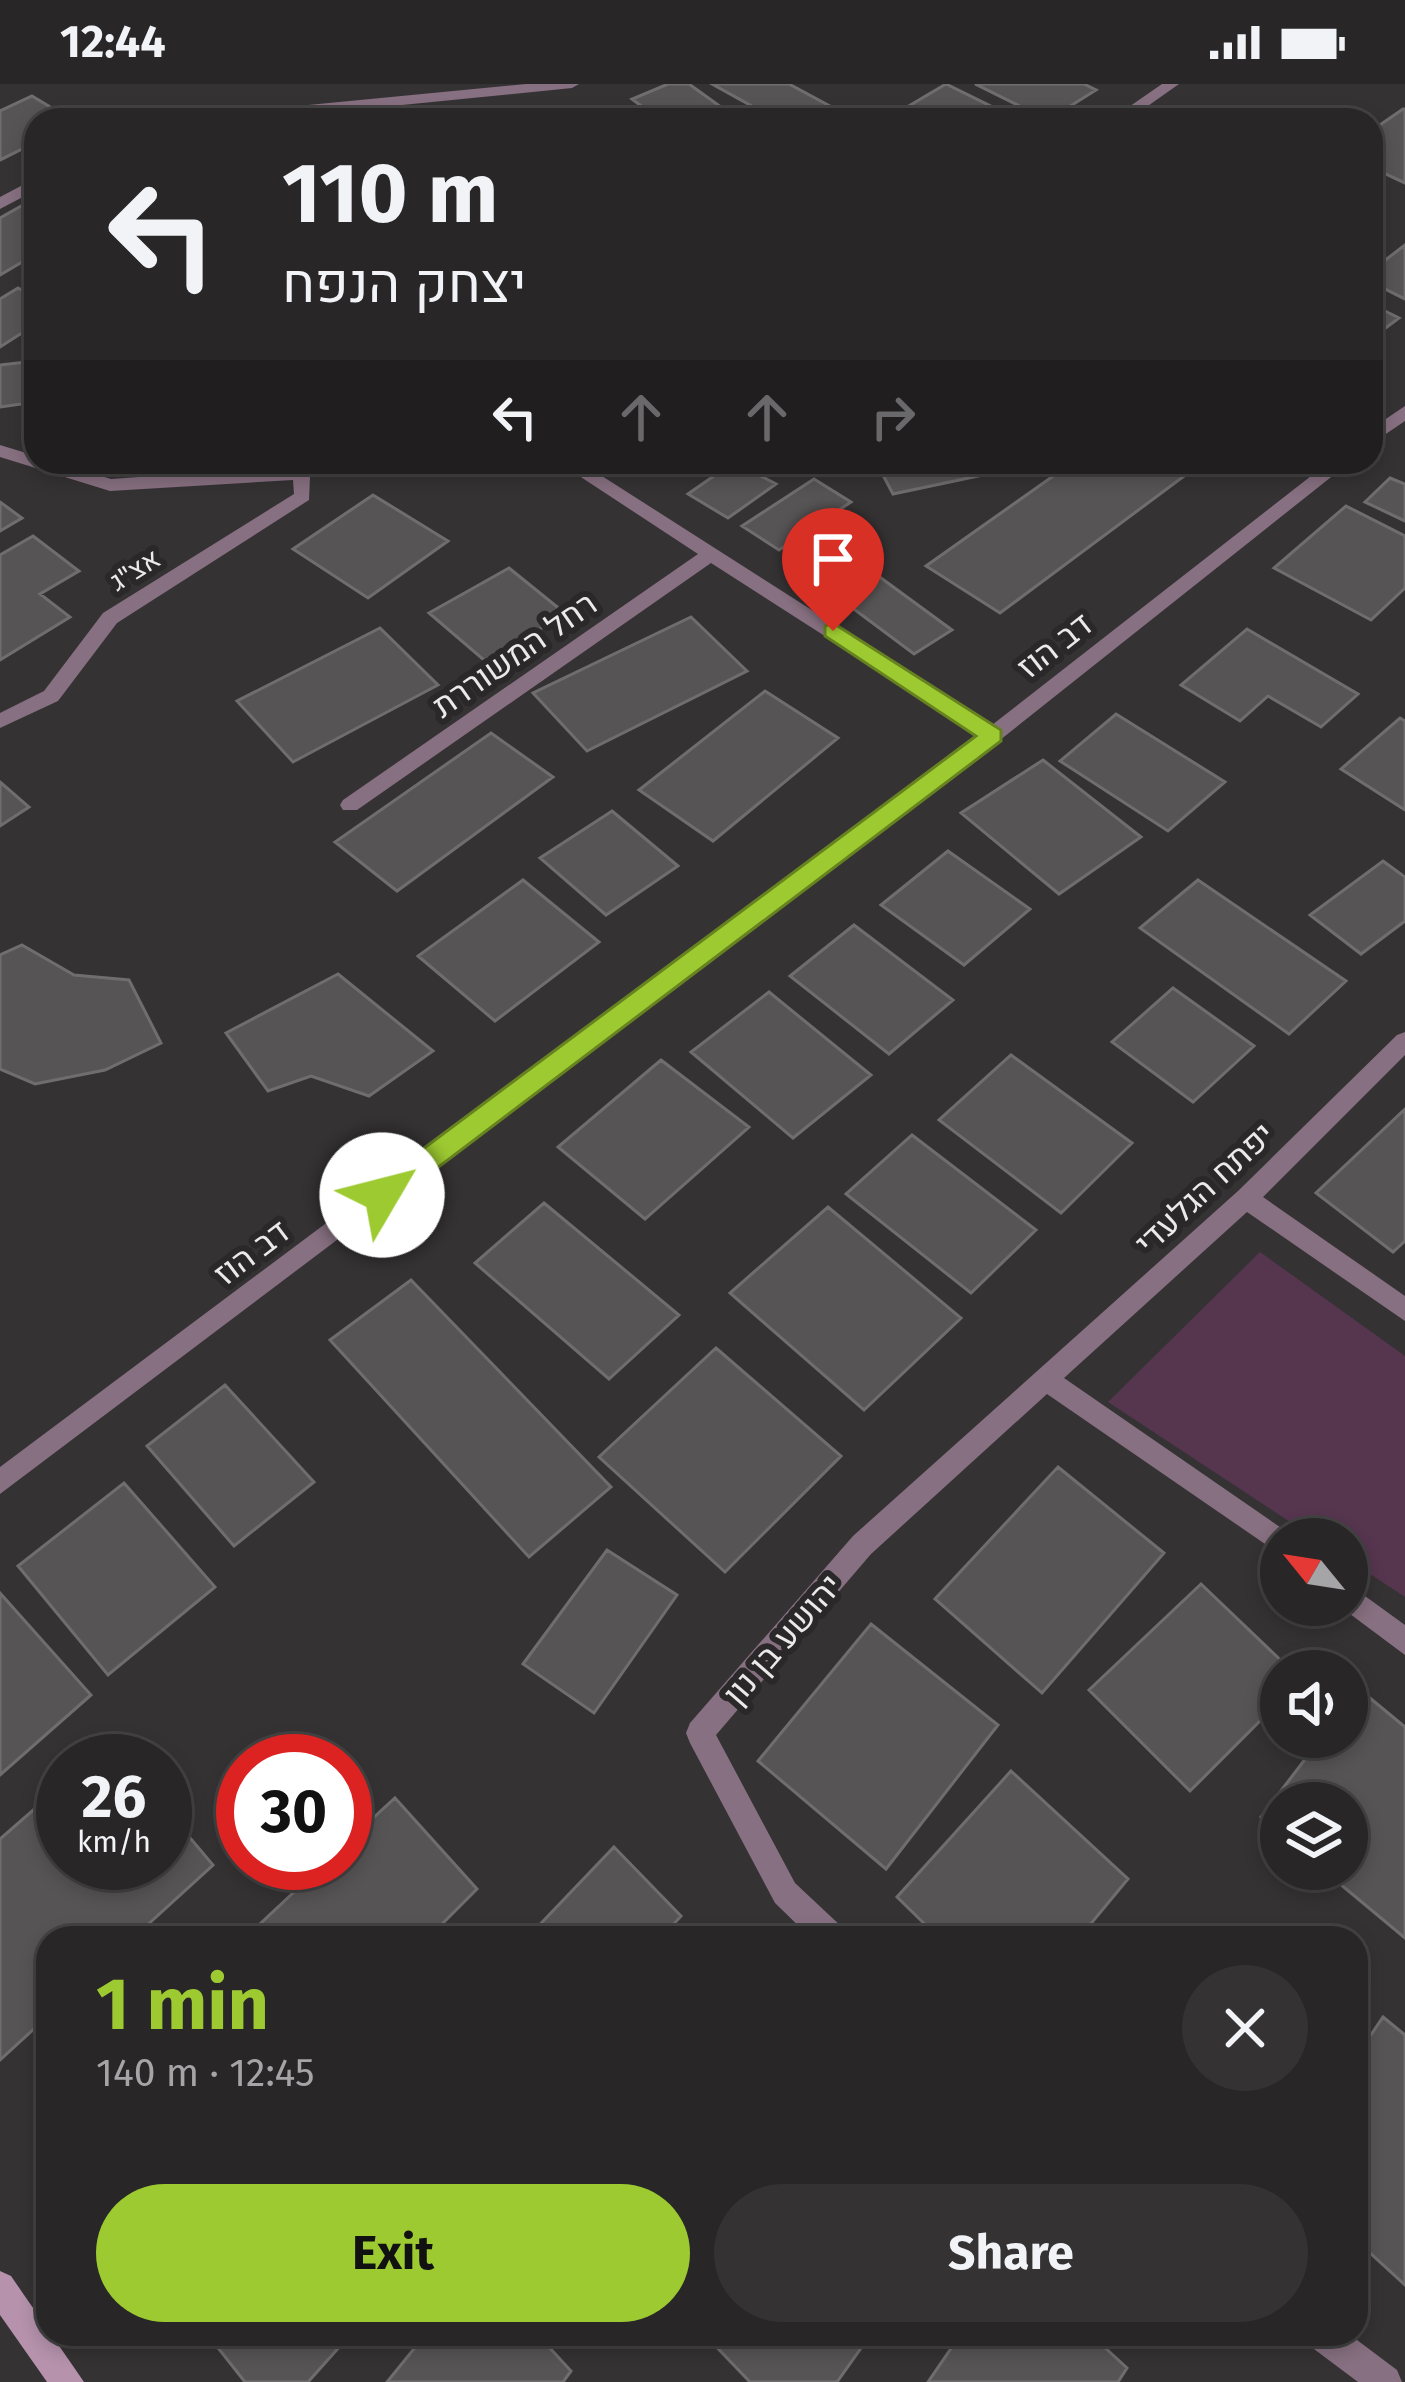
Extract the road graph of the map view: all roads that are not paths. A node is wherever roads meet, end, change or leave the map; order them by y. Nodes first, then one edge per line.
1 (572, 84) edge
2 (1172, 84) edge
3 (418, 90) edge
4 (290, 108) edge
5 (1136, 108) edge
6 (74, 474) edge
7 (302, 474) joint
8 (596, 474) edge
9 (1326, 474) edge
10 (713, 553) junction
11 (0, 722) edge
12 (993, 735) junction
13 (350, 806) dead end
14 (1405, 1041) edge
15 (1246, 1198) junction
16 (1405, 1310) edge
17 (1044, 1378) junction
18 (0, 1482) edge
19 (1260, 1528) edge
20 (1368, 1613) edge
21 (1405, 1642) edge
22 (820, 1926) edge
23 (0, 2287) edge
24 (36, 2338) edge
25 (42, 2346) edge
26 (1338, 2346) edge
27 (67, 2382) edge
28 (1385, 2382) edge

1 - 3 street
2 - 5 street
3 - 4 street
6 - 7 street
7 - 11 street, אצ"ג
8 - 10 street
9 - 12 street, דב הוז
10 - 12 street
10 - 13 street, רחל המשוררת
12 - 18 street, דב הוז
14 - 15 street, יפתח הגלעדי
15 - 16 street
15 - 17 street, יפתח הגלעדי
17 - 19 street
17 - 22 street, יהושע בן נון
20 - 21 street
23 - 24 main road
25 - 27 main road
26 - 28 street

